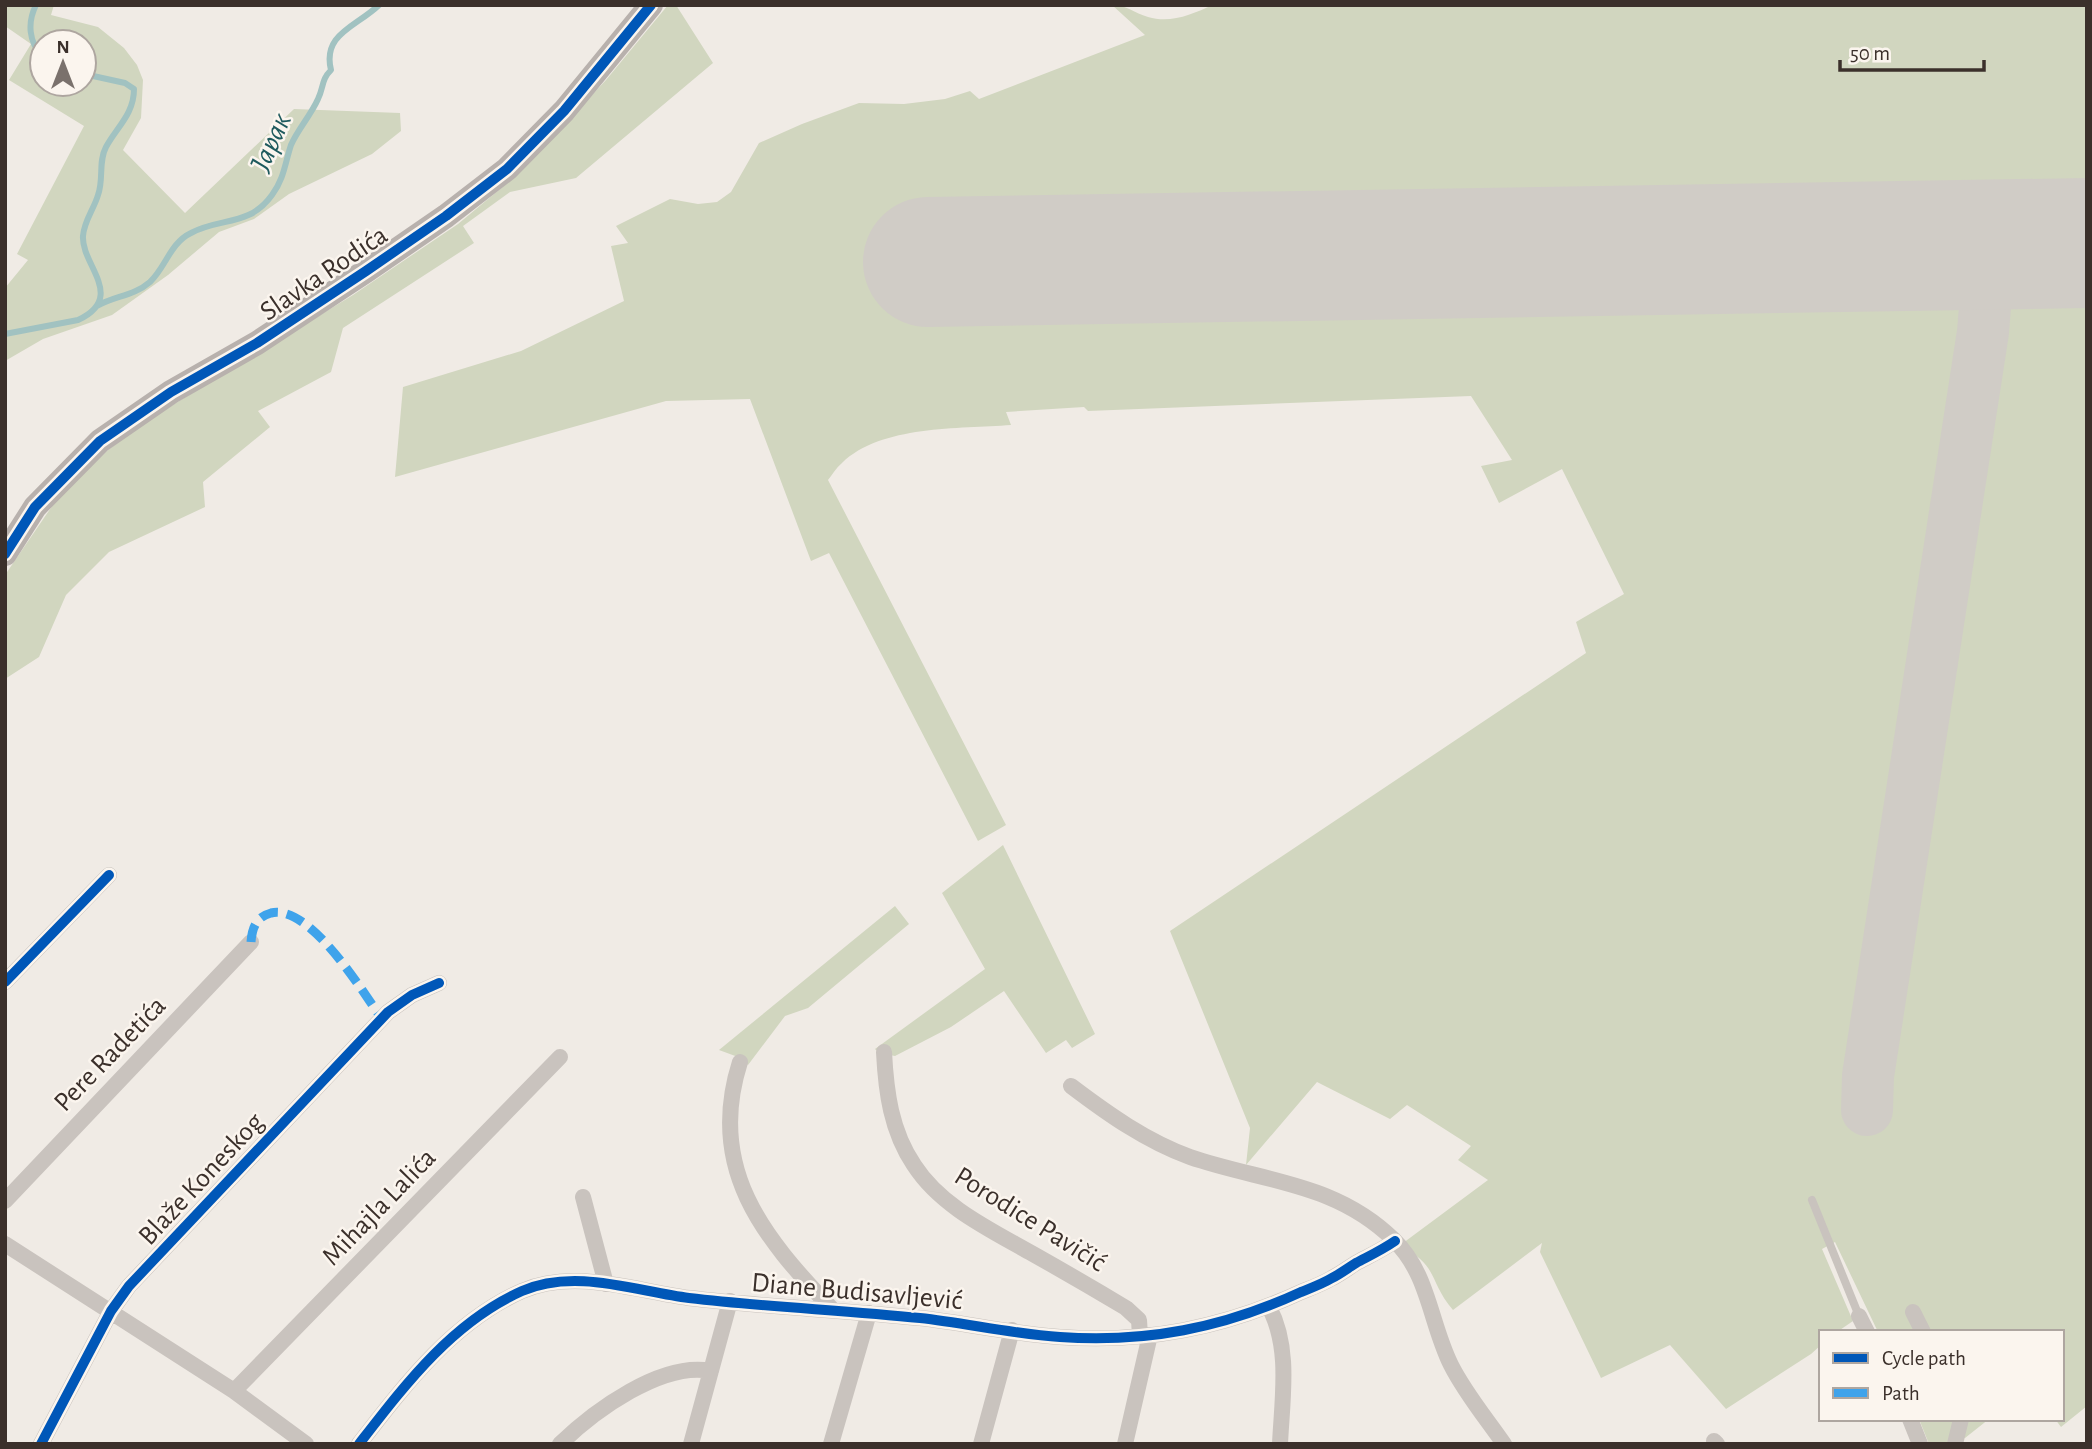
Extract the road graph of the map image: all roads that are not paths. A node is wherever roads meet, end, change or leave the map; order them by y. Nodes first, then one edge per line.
1 (651, 5) edge
2 (5, 554) edge
3 (109, 875) dead end
4 (251, 942) dead end
5 (5, 982) edge
6 (439, 983) dead end
7 (884, 1052) dead end
8 (560, 1057) dead end
9 (740, 1062) dead end
10 (1072, 1086) dead end
11 (583, 1197) dead end
12 (1812, 1200) dead end
13 (5, 1201) edge
14 (1395, 1241) junction
15 (5, 1244) edge
16 (606, 1284) junction
17 (730, 1301) junction
18 (1269, 1307) junction
19 (832, 1310) junction
20 (111, 1311) junction
21 (1913, 1312) dead end
22 (869, 1313) junction
23 (1859, 1315) joint
24 (1012, 1330) junction
25 (1866, 1330) edge
26 (1922, 1330) edge
27 (1145, 1336) junction
28 (711, 1371) junction
29 (234, 1391) junction
30 (1911, 1421) edge
31 (1961, 1421) edge
32 (41, 1444) edge
33 (306, 1444) edge
34 (359, 1444) edge
35 (560, 1444) edge
36 (691, 1444) edge
37 (831, 1444) edge
38 (981, 1444) edge
39 (1125, 1444) edge
40 (1280, 1444) edge
41 (1504, 1444) edge
42 (1920, 1444) edge
43 (1955, 1444) edge

1 - 2 main road, Slavka Rodića
3 - 5 street
4 - 13 street, Pere Radetića
6 - 20 street, Blaže Koneskog
7 - 27 street, Porodice Pavičić
8 - 29 street, Mihajla Lalića
9 - 19 street
10 - 14 street
11 - 16 street
12 - 23 lane
14 - 18 street, Diane Budisavljević
14 - 41 street
15 - 20 street
16 - 17 street, Diane Budisavljević
16 - 34 street, Diane Budisavljević
17 - 19 street, Diane Budisavljević
17 - 28 street
18 - 27 street, Diane Budisavljević
18 - 40 street
19 - 22 street, Diane Budisavljević
20 - 29 street
20 - 32 street, Blaže Koneskog
21 - 26 street
22 - 24 street, Diane Budisavljević
22 - 37 street
23 - 25 street
24 - 27 street, Diane Budisavljević
24 - 38 street
27 - 39 street
28 - 35 street
28 - 36 street
29 - 33 street
30 - 42 street
31 - 43 street

